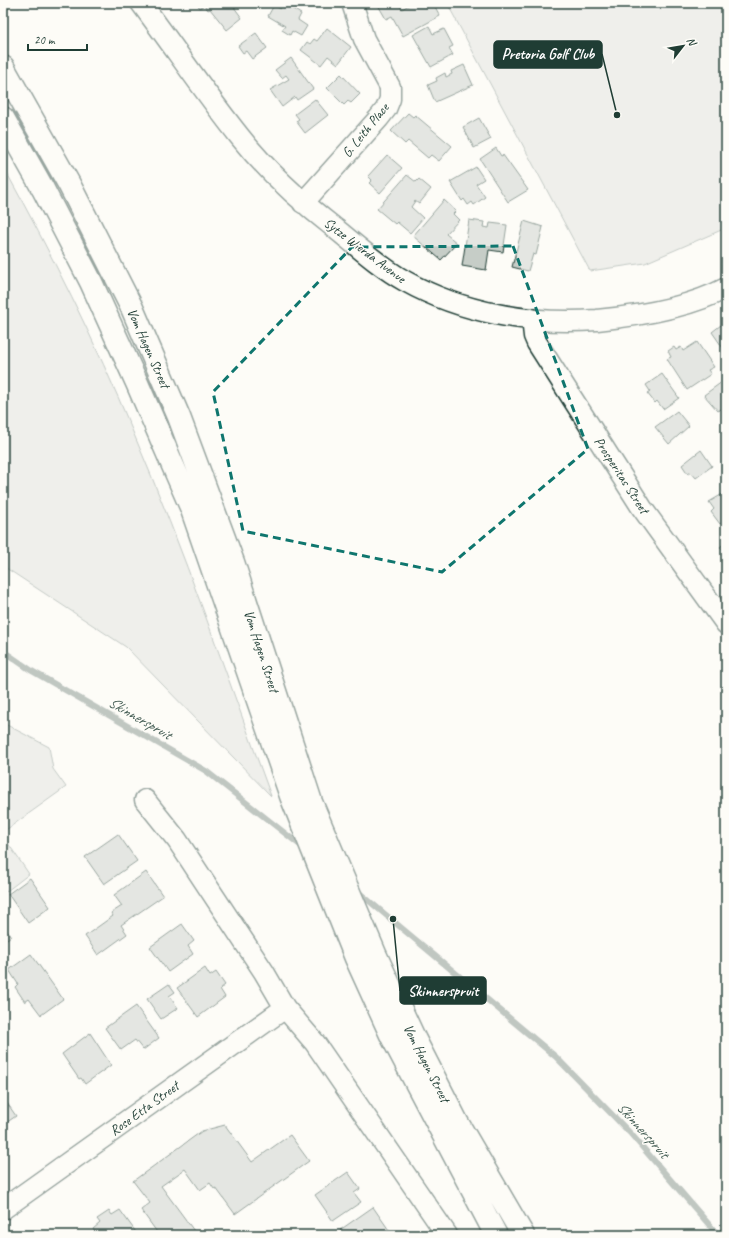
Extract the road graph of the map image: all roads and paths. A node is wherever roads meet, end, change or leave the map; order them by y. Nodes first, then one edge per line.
1 (141, 3) edge
2 (352, 3) edge
3 (3, 67) edge
4 (3, 118) edge
5 (303, 203) junction
6 (726, 288) edge
7 (532, 319) junction
8 (726, 624) edge
9 (145, 800) dead end
10 (366, 957) junction
11 (284, 1008) junction
12 (3, 1209) edge
13 (447, 1235) edge
14 (496, 1235) edge
15 (523, 1235) edge

1 - 5 street, Sytze Wierda Avenue
2 - 5 street, G. Leith Place
3 - 10 main road, Vom Hagen Street
4 - 10 main road, Vom Hagen Street
5 - 7 street, Sytze Wierda Avenue
6 - 7 street, Sytze Wierda Avenue
7 - 8 street, Prosperitas Street
9 - 11 street
10 - 14 main road, Vom Hagen Street
10 - 15 main road, Vom Hagen Street
11 - 12 street, Rose Etta Street
11 - 13 street

